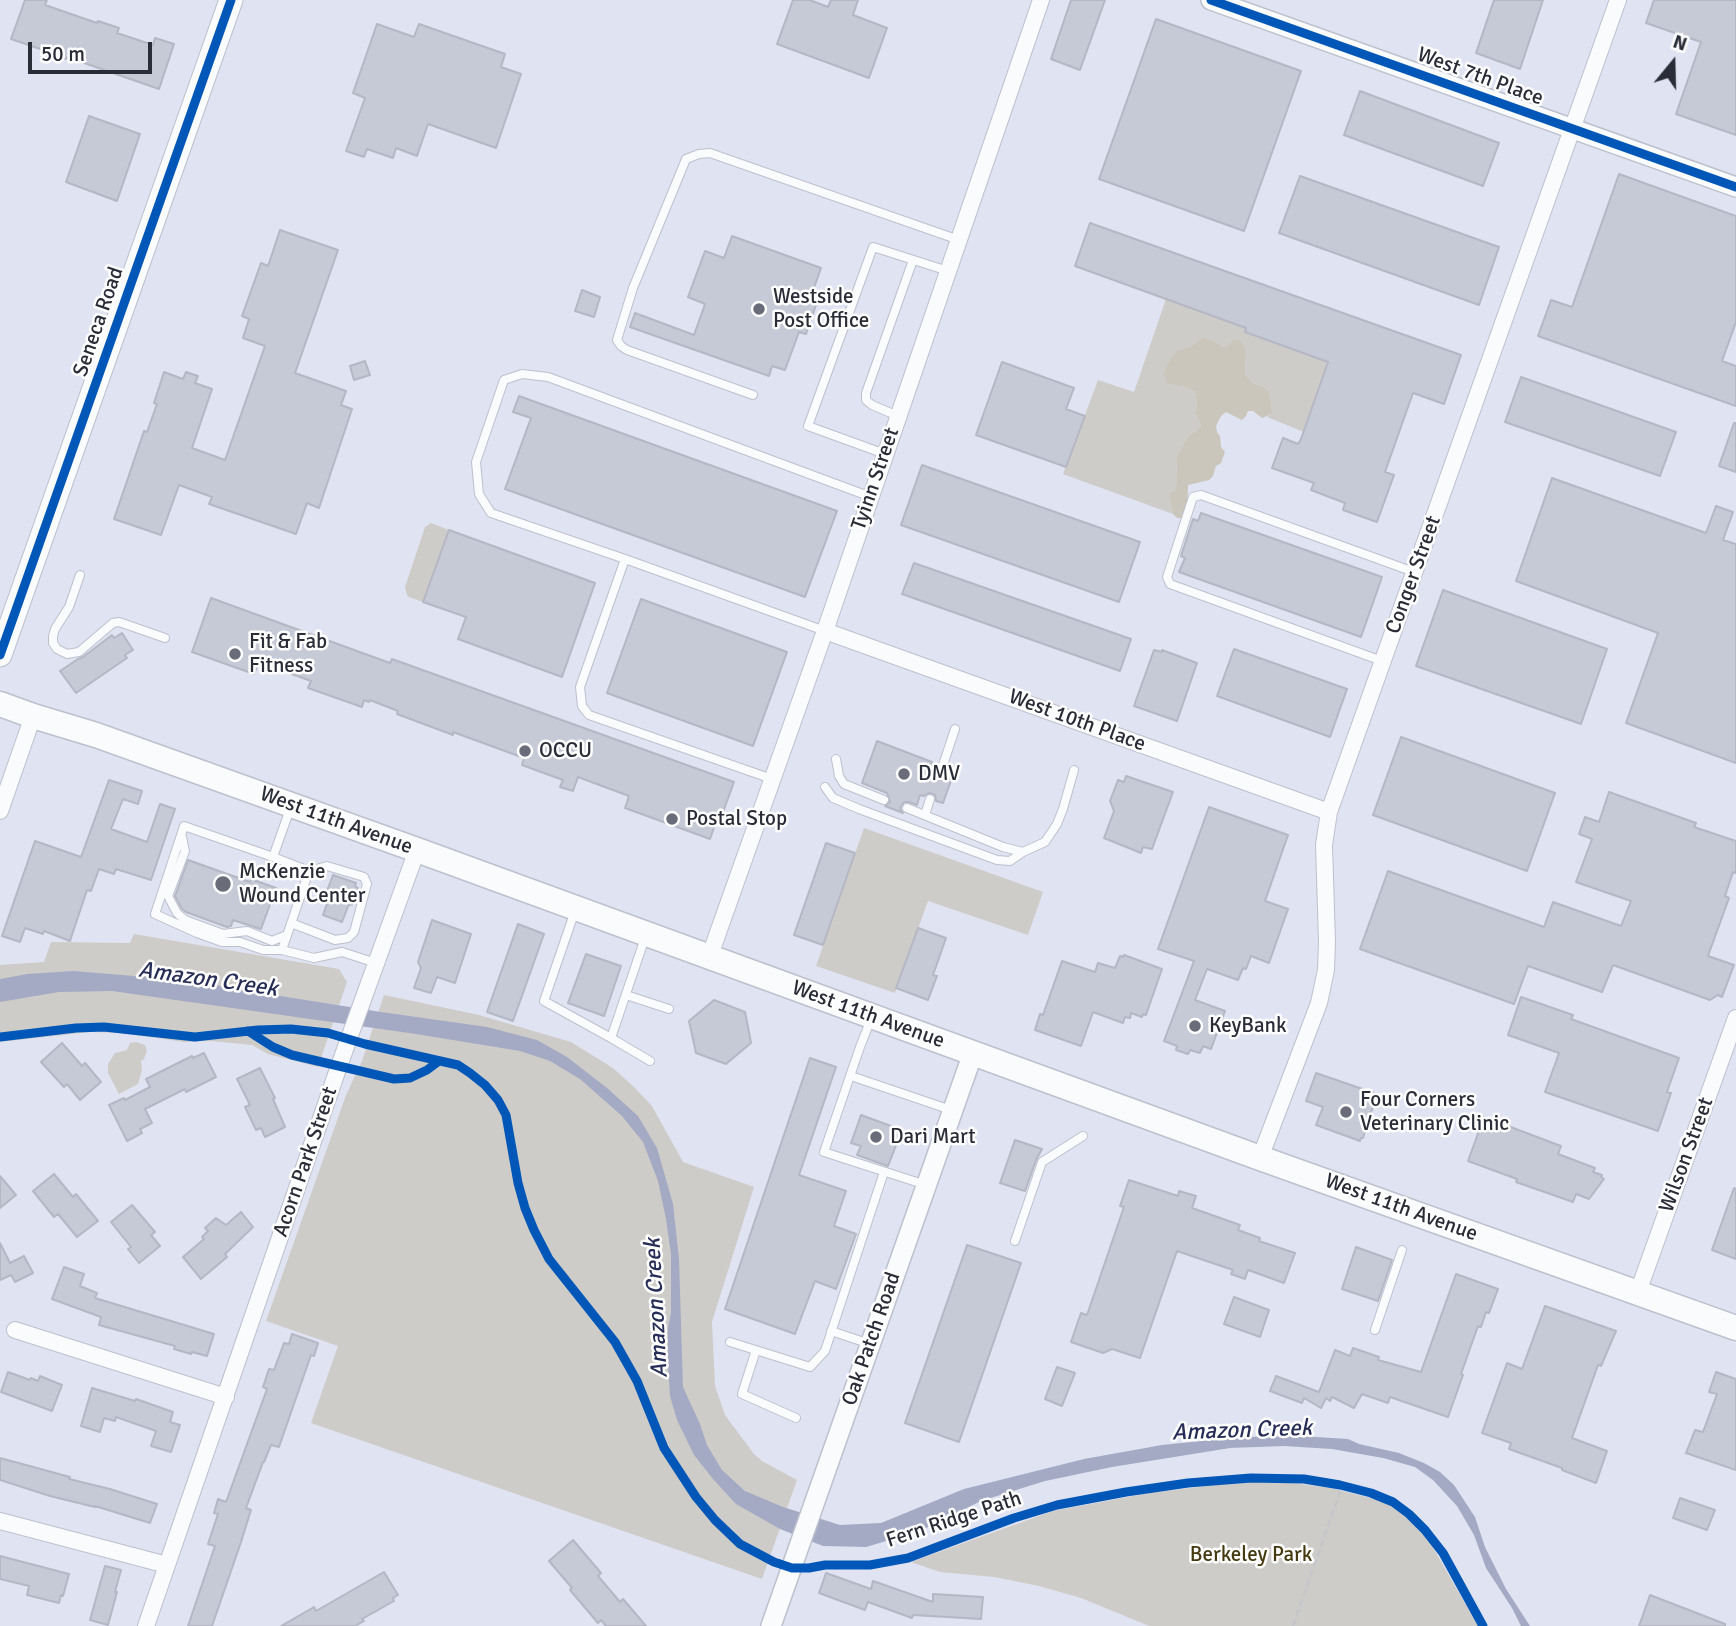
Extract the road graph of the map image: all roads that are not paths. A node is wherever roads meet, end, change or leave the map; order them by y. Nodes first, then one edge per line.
1 (231, 0) edge
2 (1041, 0) edge
3 (1211, 0) edge
4 (1618, 0) edge
5 (1572, 128) junction
6 (1736, 187) edge
7 (959, 240) junction
8 (913, 260) junction
9 (948, 271) junction
10 (753, 395) dead end
11 (898, 416) junction
12 (885, 454) junction
13 (871, 497) junction
14 (625, 559) junction
15 (1414, 572) junction
16 (80, 575) dead end
17 (825, 631) junction
18 (166, 638) dead end
19 (0, 655) edge
20 (1383, 661) junction
21 (0, 704) edge
22 (33, 716) junction
23 (956, 729) dead end
24 (836, 759) dead end
25 (1074, 771) dead end
26 (940, 774) dead end
27 (772, 779) junction
28 (825, 787) dead end
29 (930, 799) dead end
30 (884, 800) dead end
31 (291, 805) junction
32 (906, 808) dead end
33 (0, 811) edge
34 (1329, 812) junction
35 (925, 815) junction
36 (183, 830) junction
37 (417, 850) junction
38 (1023, 852) junction
39 (272, 857) junction
40 (309, 871) junction
41 (576, 908) junction
42 (291, 923) junction
43 (646, 934) junction
44 (287, 935) junction
45 (282, 950) junction
46 (709, 958) junction
47 (376, 963) junction
48 (626, 995) junction
49 (669, 1009) dead end
50 (872, 1016) junction
51 (1736, 1018) edge
52 (611, 1038) junction
53 (973, 1053) junction
54 (650, 1061) dead end
55 (851, 1076) junction
56 (952, 1110) junction
57 (1083, 1136) dead end
58 (1260, 1158) junction
59 (884, 1172) junction
60 (926, 1185) junction
61 (1015, 1241) dead end
62 (1402, 1250) dead end
63 (1638, 1293) junction
64 (1736, 1328) edge
65 (15, 1330) dead end
66 (1375, 1330) dead end
67 (831, 1331) junction
68 (730, 1342) dead end
69 (870, 1345) junction
70 (756, 1350) junction
71 (226, 1397) junction
72 (796, 1418) dead end
73 (0, 1521) edge
74 (167, 1565) junction
75 (146, 1626) edge
76 (771, 1626) edge

1 - 19 main road, Seneca Road
2 - 7 street, Tyinn Street
3 - 5 street, West 7th Place
4 - 5 street, Conger Street
5 - 6 street, West 7th Place
5 - 15 street, Conger Street
7 - 9 street, Tyinn Street
7 - 10 lane
8 - 9 lane
8 - 11 lane
8 - 12 lane
9 - 11 street, Tyinn Street
11 - 12 street, Tyinn Street
12 - 13 street, Tyinn Street
13 - 14 lane
13 - 17 street, Tyinn Street
14 - 17 lane
14 - 27 lane
15 - 20 street, Conger Street
15 - 20 lane
16 - 18 lane
17 - 27 street, Tyinn Street
17 - 34 street, West 10th Place
20 - 34 street, Conger Street
21 - 22 main road, West 11th Avenue
22 - 31 main road, West 11th Avenue
22 - 33 street
23 - 26 lane
24 - 30 lane
25 - 38 lane
27 - 46 street, Tyinn Street
28 - 38 lane
29 - 35 lane
31 - 37 main road, West 11th Avenue
31 - 39 lane
32 - 35 lane
34 - 58 street, Conger Street
35 - 38 lane
36 - 39 lane
36 - 44 lane
36 - 45 lane
37 - 41 main road, West 11th Avenue
37 - 47 street, Acorn Park Street
39 - 40 lane
40 - 42 lane
40 - 42 lane
41 - 43 main road, West 11th Avenue
41 - 52 lane
42 - 44 lane
43 - 46 main road, West 11th Avenue
43 - 48 lane
44 - 45 lane
45 - 47 lane
46 - 50 main road, West 11th Avenue
47 - 71 street, Acorn Park Street
48 - 49 lane
48 - 52 lane
50 - 53 main road, West 11th Avenue
50 - 55 lane
51 - 63 street, Wilson Street
52 - 54 lane
53 - 56 street, Oak Patch Road
53 - 58 main road, West 11th Avenue
55 - 56 lane
55 - 59 lane
56 - 60 street, Oak Patch Road
57 - 61 lane
58 - 63 main road, West 11th Avenue
59 - 60 lane
59 - 67 lane
60 - 69 street, Oak Patch Road
62 - 66 lane
63 - 64 main road, West 11th Avenue
65 - 71 street
67 - 69 lane
67 - 70 lane
68 - 70 lane
69 - 76 street, Oak Patch Road
70 - 72 lane
71 - 74 street, Acorn Park Street
73 - 74 street
74 - 75 street, Acorn Park Street

